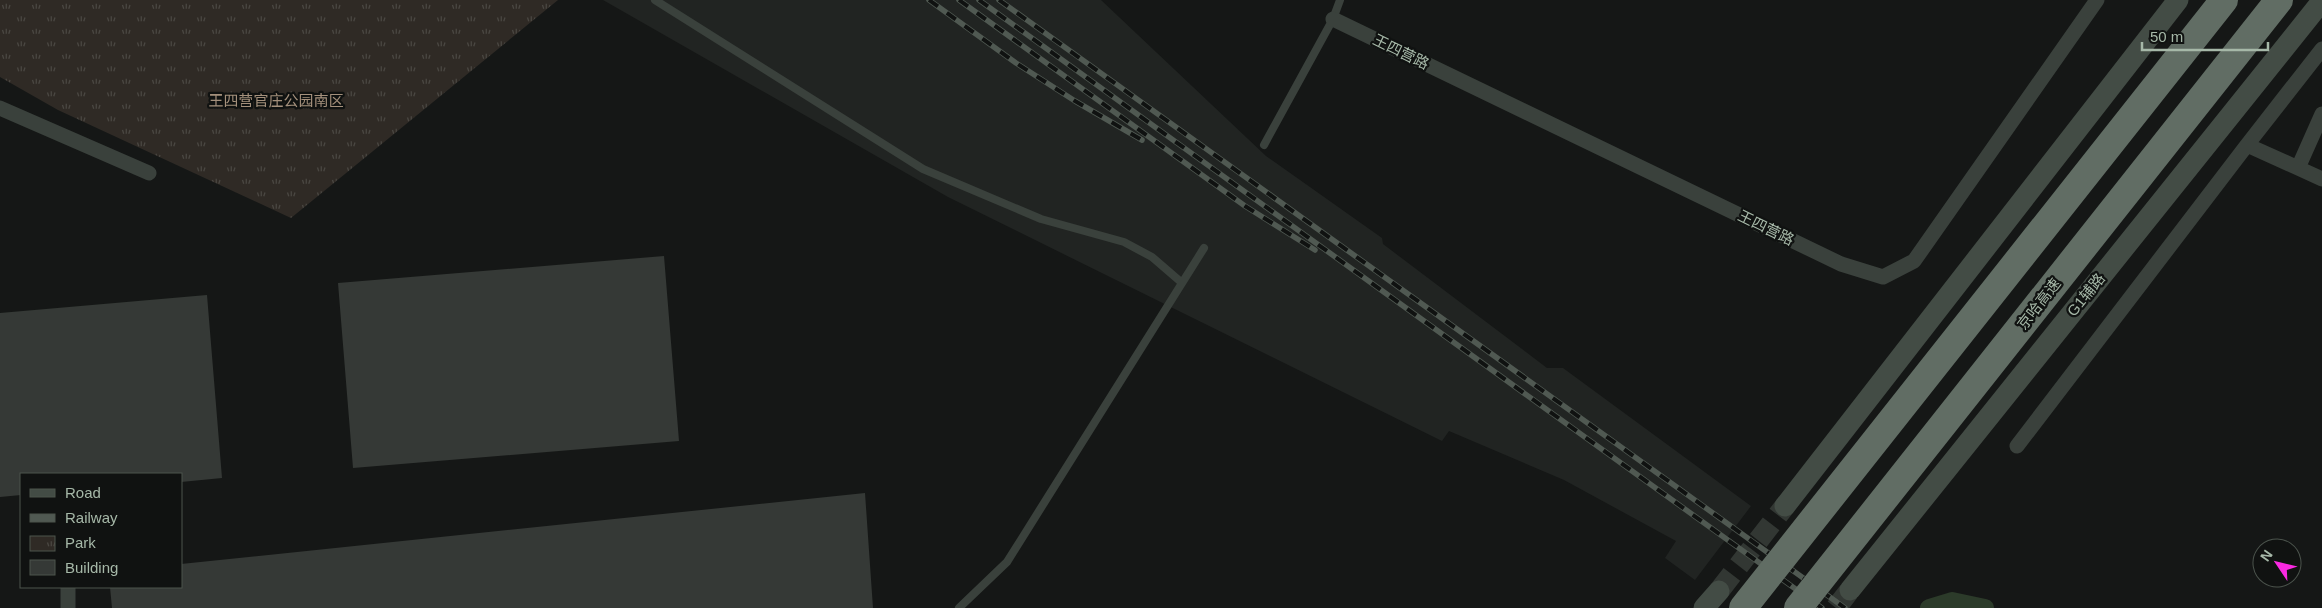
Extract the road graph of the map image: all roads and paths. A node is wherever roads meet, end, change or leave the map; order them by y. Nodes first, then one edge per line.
1 (654, 0) edge
2 (1340, 0) edge
3 (2097, 0) edge
4 (2178, 0) edge
5 (2224, 0) edge
6 (2279, 0) edge
7 (2322, 0) edge
8 (1333, 19) junction
9 (2322, 49) edge
10 (0, 108) edge
11 (2322, 114) edge
12 (1264, 144) dead end
13 (2247, 145) junction
14 (2298, 168) junction
15 (149, 174) dead end
16 (2322, 179) edge
17 (1204, 248) dead end
18 (1181, 282) junction
19 (2017, 446) dead end
20 (1785, 506) tunnel mouth
21 (1847, 548) junction
22 (68, 588) edge
23 (1850, 590) tunnel mouth
24 (1719, 591) tunnel mouth
25 (68, 608) edge
26 (959, 608) edge
27 (1704, 608) edge
28 (1743, 608) edge
29 (1798, 608) edge
30 (1810, 608) edge

1 - 18 lane
2 - 8 lane
3 - 8 street, 王四营路
4 - 20 main road
5 - 28 highway, bridge
6 - 21 highway, 京哈高速, bridge
7 - 23 main road, G1辅路
8 - 12 lane
9 - 13 street
10 - 15 street
11 - 14 street
13 - 14 street
13 - 19 street
14 - 16 street
17 - 18 lane
18 - 26 lane
21 - 29 highway, 京哈高速, bridge
21 - 30 highway, bridge
22 - 25 street
24 - 27 main road

